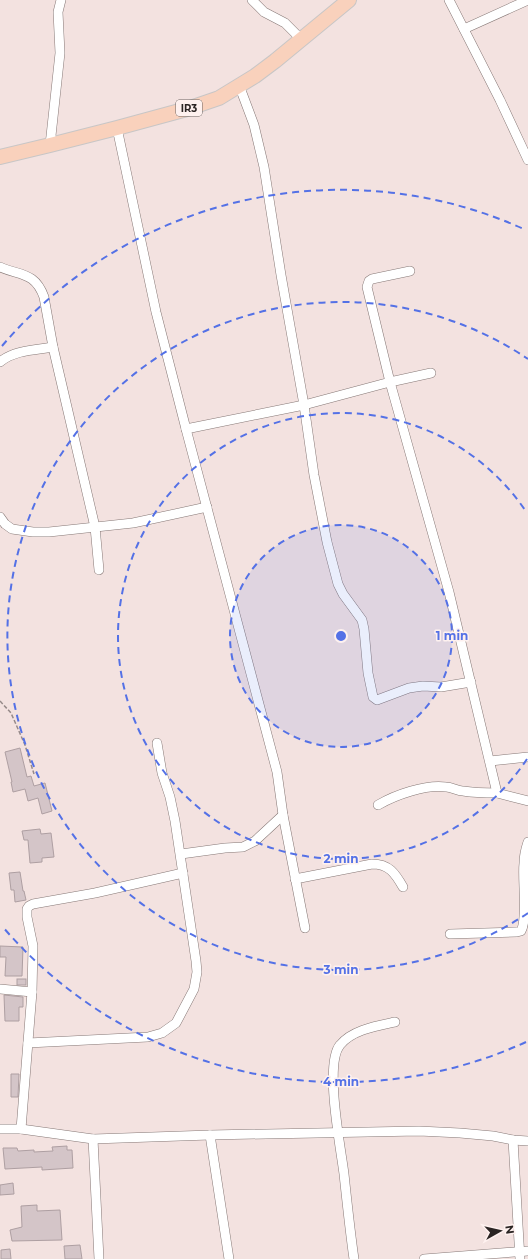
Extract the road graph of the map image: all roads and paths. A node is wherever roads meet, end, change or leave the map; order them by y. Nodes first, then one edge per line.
1 (60, 0) edge
2 (252, 0) edge
3 (449, 0) edge
4 (528, 0) edge
5 (341, 2) edge
6 (464, 29) junction
7 (302, 40) junction
8 (239, 85) junction
9 (117, 128) junction
10 (50, 145) junction
11 (0, 157) edge
12 (528, 160) edge
13 (0, 266) edge
14 (410, 271) dead end
15 (53, 347) junction
16 (0, 362) edge
17 (431, 373) dead end
18 (390, 382) junction
19 (304, 406) junction
20 (186, 429) junction
21 (207, 507) junction
22 (0, 517) edge
23 (95, 527) junction
24 (99, 570) dead end
25 (471, 682) junction
26 (0, 701) edge
27 (156, 743) dead end
28 (528, 757) edge
29 (490, 761) junction
30 (34, 774) dead end
31 (497, 793) junction
32 (528, 801) edge
33 (378, 805) dead end
34 (283, 815) junction
35 (528, 842) edge
36 (181, 854) junction
37 (184, 872) junction
38 (295, 879) junction
39 (402, 887) dead end
40 (305, 928) dead end
41 (450, 934) dead end
42 (0, 989) edge
43 (32, 992) junction
44 (395, 1022) dead end
45 (28, 1043) junction
46 (0, 1129) edge
47 (21, 1129) junction
48 (337, 1133) junction
49 (210, 1135) junction
50 (93, 1139) junction
51 (513, 1140) junction
52 (528, 1141) edge
53 (523, 1254) edge
54 (99, 1259) edge
55 (229, 1259) edge
56 (350, 1259) edge
57 (424, 1259) edge

1 - 10 street
2 - 7 street
3 - 6 street
4 - 6 street
5 - 7 main road, IR3
6 - 12 street
7 - 8 main road, IR3
8 - 9 main road, IR3
8 - 19 street
9 - 10 main road, IR3
9 - 20 street
10 - 11 main road, IR3
13 - 15 street
14 - 18 street
15 - 16 street
15 - 23 street
17 - 18 street
18 - 19 street
18 - 25 street
19 - 20 street
19 - 25 street
20 - 21 street
21 - 23 street
21 - 34 street
22 - 23 street
23 - 24 street
25 - 29 street
26 - 30 path
27 - 36 street
28 - 29 street
29 - 31 street
31 - 32 street
31 - 33 street
34 - 36 street
34 - 38 street
35 - 41 street
36 - 37 street
37 - 43 street
37 - 45 street
38 - 39 street
38 - 40 street
42 - 43 street
43 - 45 street
44 - 48 street
45 - 47 street
46 - 47 street
47 - 50 street
48 - 49 street
48 - 51 street
48 - 56 street
49 - 50 street
49 - 55 street
50 - 54 street
51 - 52 street
51 - 53 street
53 - 57 street

